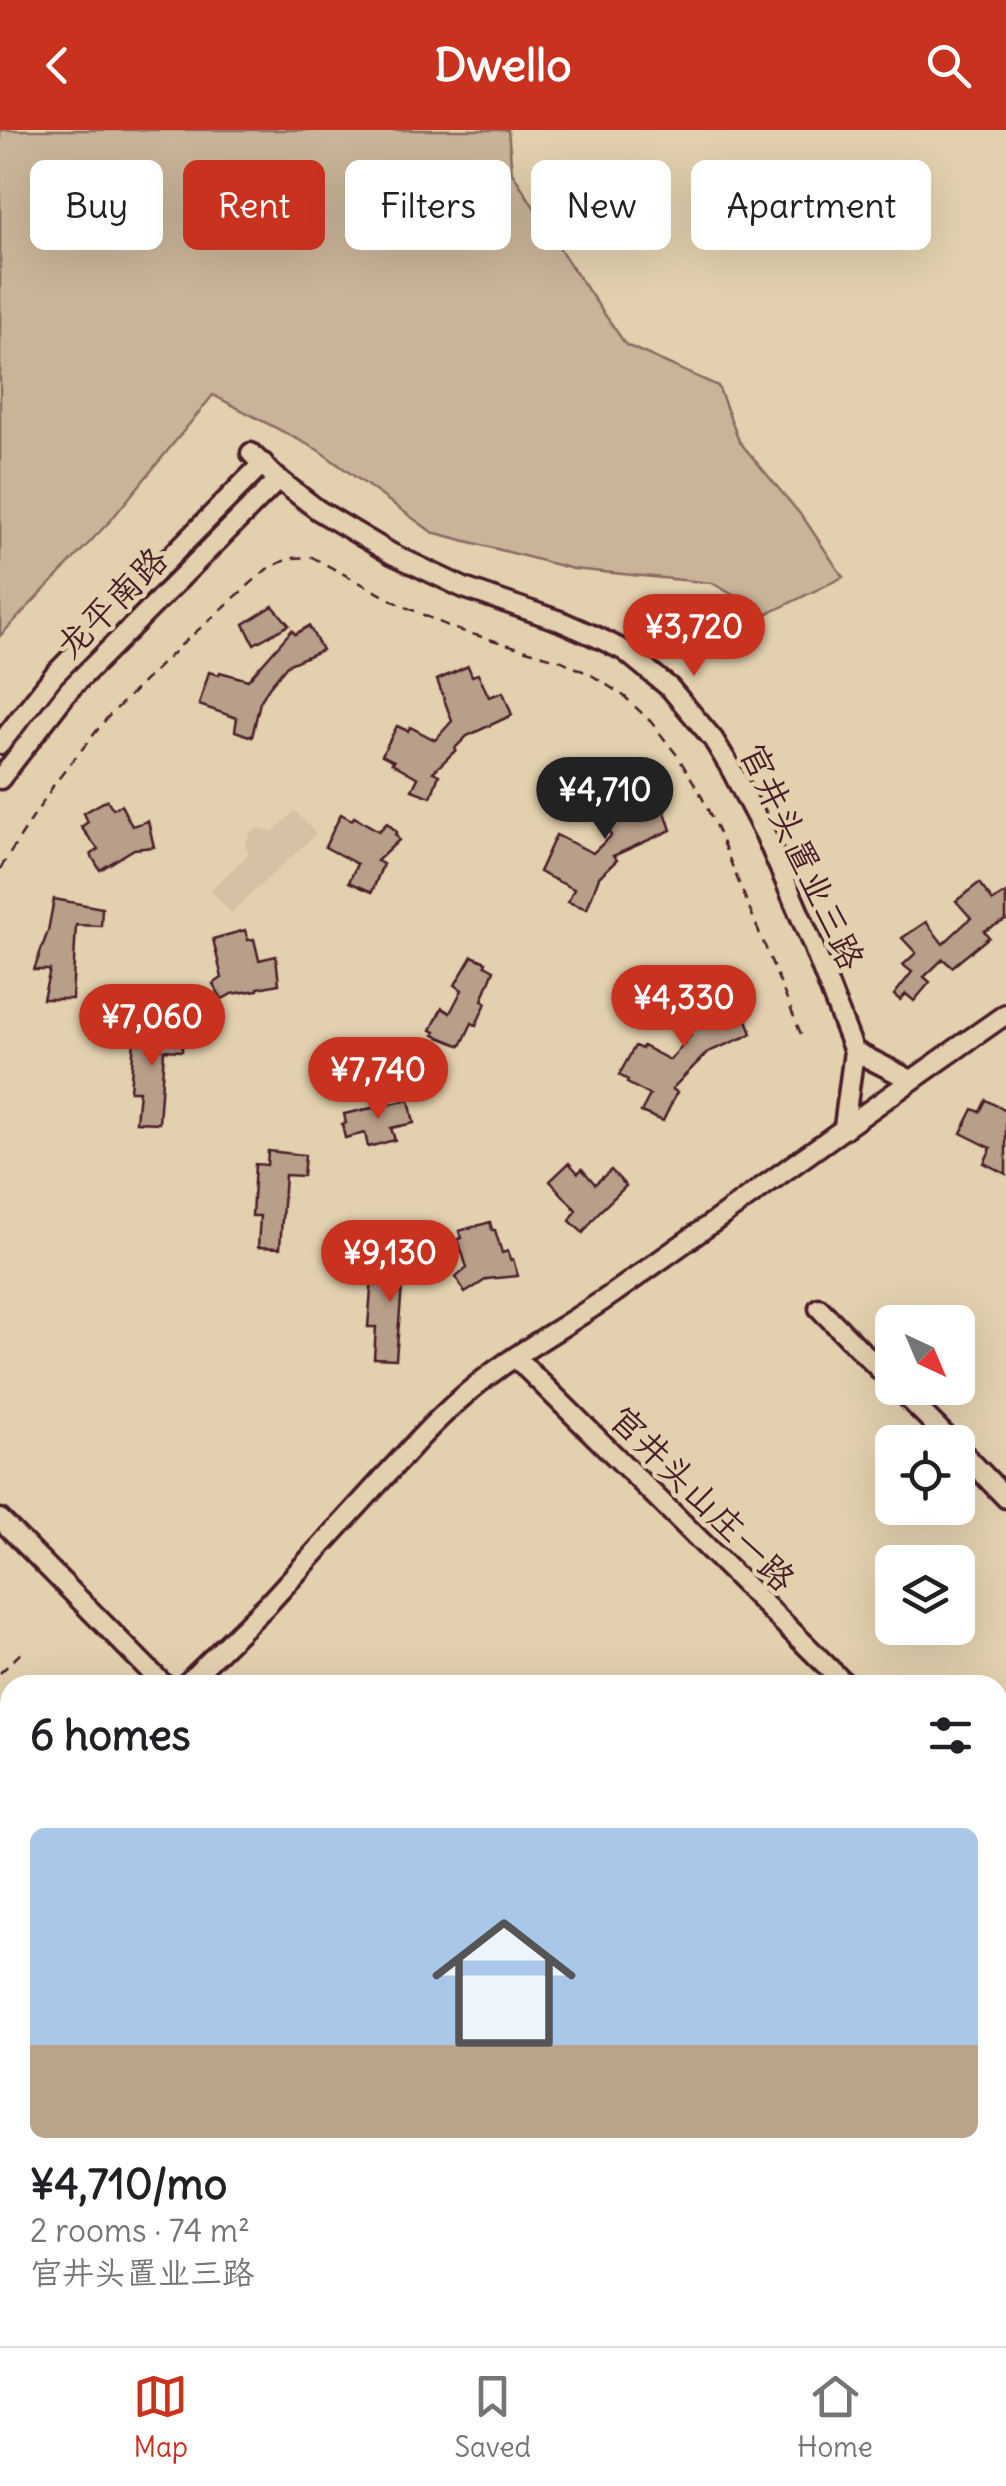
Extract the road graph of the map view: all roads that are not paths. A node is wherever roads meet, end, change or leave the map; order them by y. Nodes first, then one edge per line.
1 (257, 458) joint
2 (278, 479) junction
3 (0, 744) edge
4 (0, 779) edge
5 (1006, 1014) edge
6 (854, 1050) junction
7 (912, 1080) junction
8 (844, 1127) junction
9 (819, 1308) dead end
10 (515, 1357) junction
11 (875, 1365) edge
12 (915, 1405) edge
13 (935, 1425) edge
14 (975, 1466) edge
15 (1006, 1498) edge
16 (0, 1519) edge
17 (154, 1675) edge
18 (195, 1675) edge
19 (836, 1675) edge

1 - 2 street, 官井头置业三路
1 - 3 street, 龙平南路
2 - 4 street, 龙平南路
2 - 6 street, 官井头置业三路
5 - 7 street
6 - 7 street
6 - 8 street, 官井头置业三路
7 - 8 street
8 - 10 street
9 - 11 street
10 - 18 street
10 - 19 street, 官井头山庄一路
12 - 13 street
14 - 15 street
16 - 17 street

